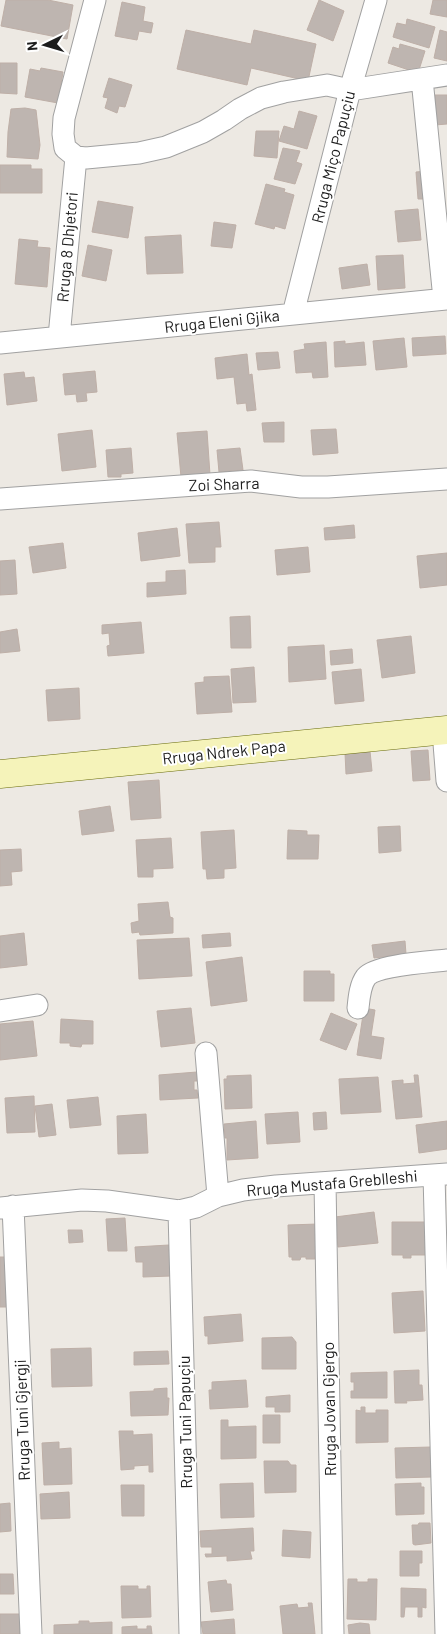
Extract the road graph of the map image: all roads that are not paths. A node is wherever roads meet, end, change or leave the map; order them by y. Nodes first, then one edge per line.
1 (95, 0) edge
2 (376, 0) edge
3 (447, 75) edge
4 (422, 79) junction
5 (350, 90) junction
6 (76, 157) junction
7 (446, 299) edge
8 (293, 314) junction
9 (59, 337) junction
10 (0, 343) edge
11 (447, 480) edge
12 (0, 499) edge
13 (445, 731) edge
14 (0, 774) edge
15 (447, 781) edge
16 (447, 960) edge
17 (38, 1005) dead end
18 (358, 1008) dead end
19 (0, 1010) edge
20 (206, 1053) dead end
21 (441, 1174) edge
22 (325, 1183) junction
23 (218, 1196) junction
24 (7, 1207) edge
25 (179, 1210) junction
26 (31, 1634) edge
27 (190, 1634) edge
28 (333, 1634) edge
29 (446, 1634) edge

1 - 6 street
2 - 5 street, Rruga Miço Papuçiu
3 - 4 street
4 - 5 street
4 - 7 street, Rruga Eleni Gjika
5 - 6 street
5 - 8 street, Rruga Miço Papuçiu
6 - 9 street, Rruga 8 Dhjetori
7 - 8 street, Rruga Eleni Gjika
8 - 9 street, Rruga Eleni Gjika
9 - 10 street, Rruga Eleni Gjika
11 - 12 street, Zoi Sharra
13 - 14 street, Rruga Ndrek Papa
13 - 15 street
16 - 18 street
17 - 19 street
20 - 23 street
21 - 22 street, Rruga Mustafa Greblleshi
21 - 29 street
22 - 23 street, Rruga Mustafa Greblleshi
22 - 28 street, Rruga Jovan Gjergo
23 - 25 street, Rruga Mustafa Greblleshi
24 - 25 street, Rruga Mustafa Greblleshi
24 - 26 street, Rruga Tuni Gjergji
25 - 27 street, Rruga Tuni Papuçiu

